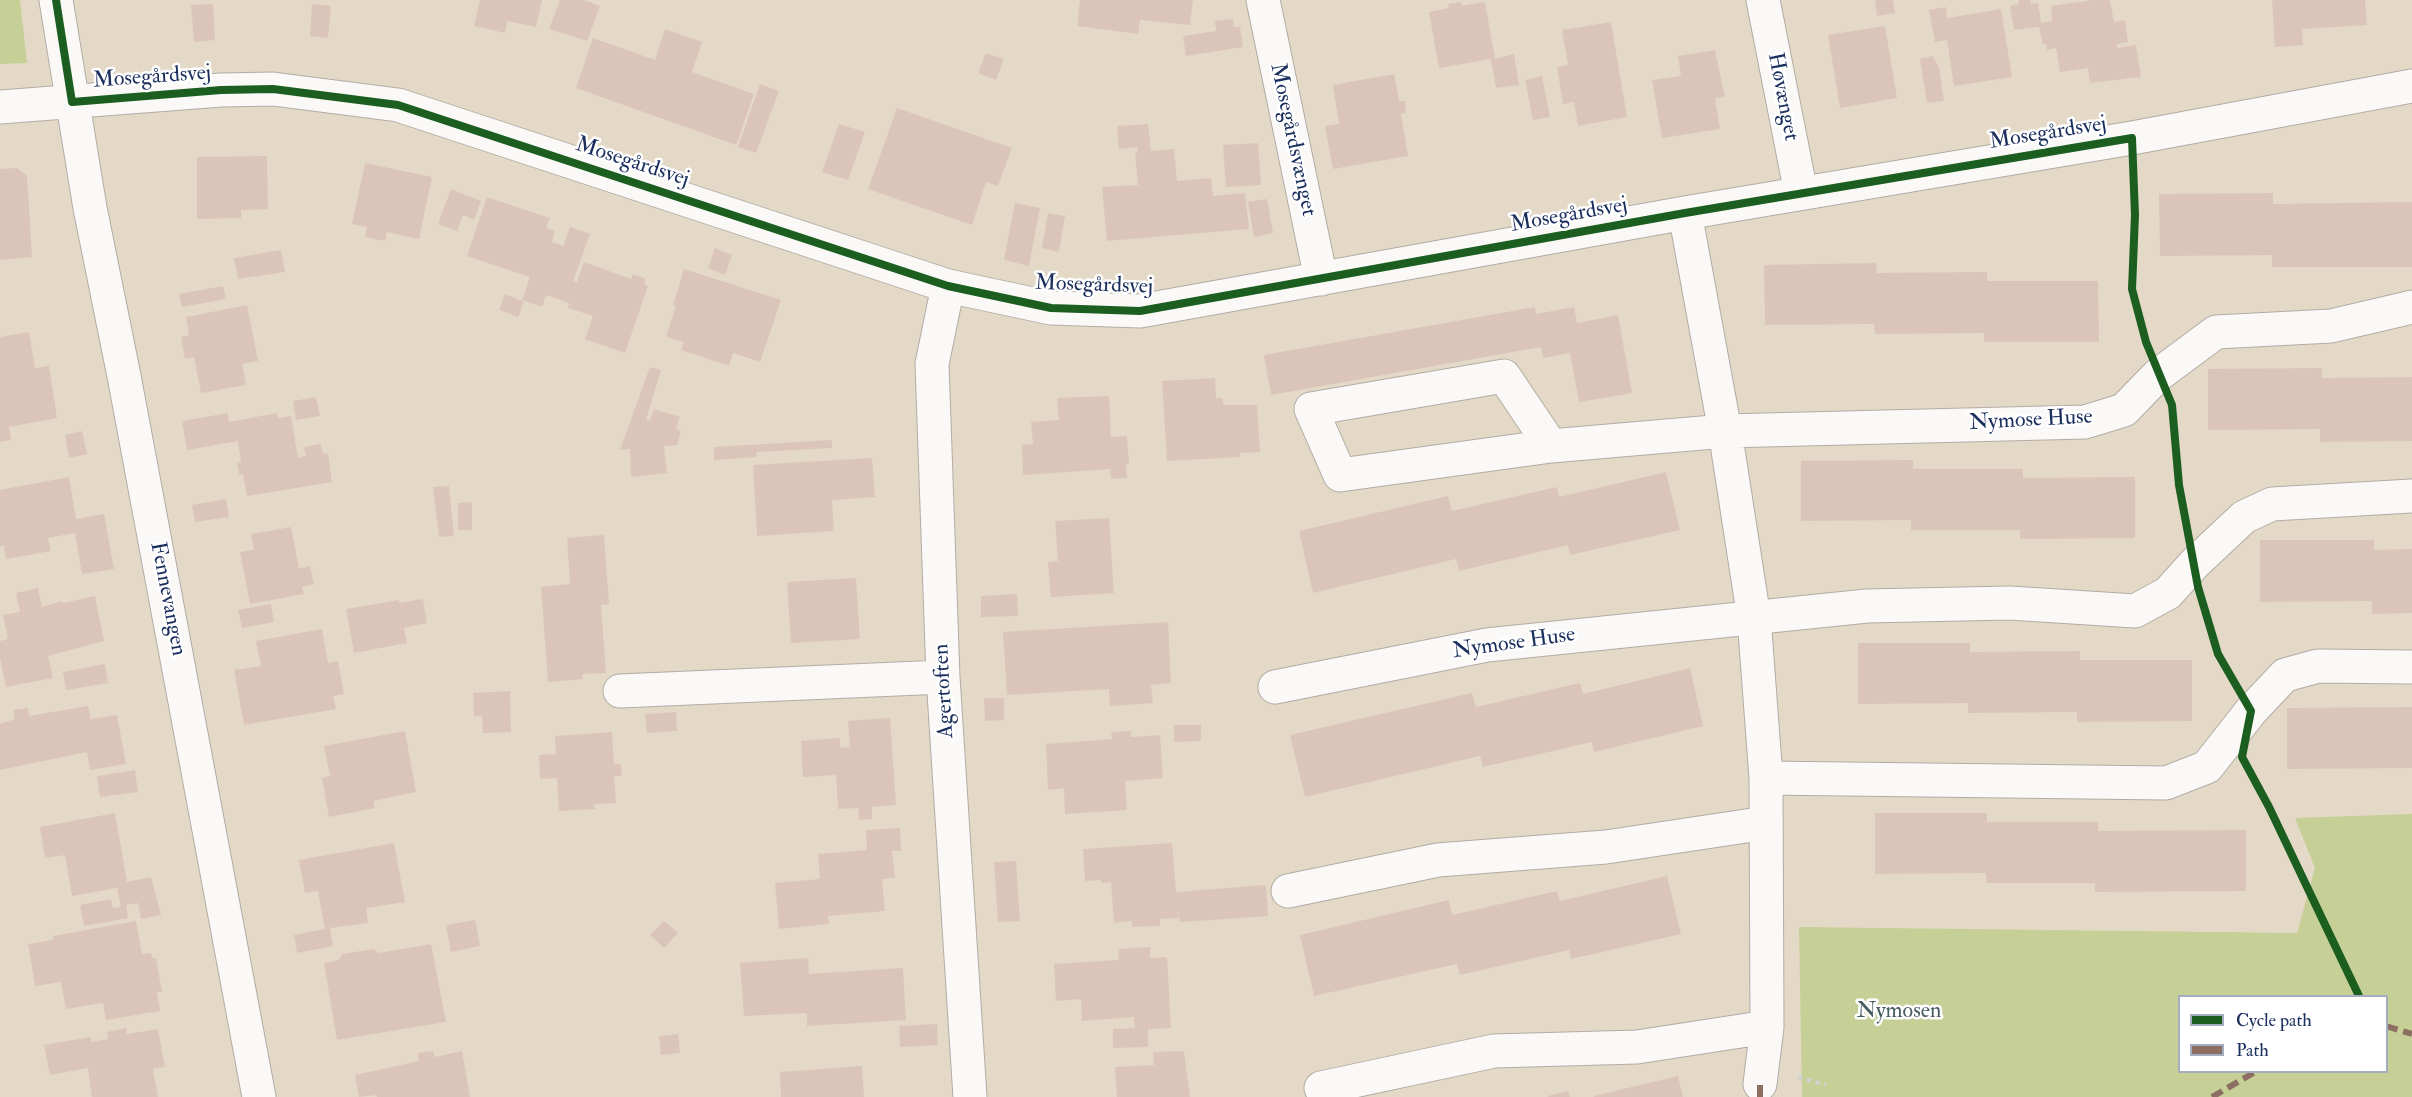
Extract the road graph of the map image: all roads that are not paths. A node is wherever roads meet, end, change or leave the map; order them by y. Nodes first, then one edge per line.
1 (56, 0) edge
2 (1263, 0) edge
3 (1763, 0) edge
4 (2412, 86) edge
5 (72, 102) junction
6 (0, 107) edge
7 (1801, 193) junction
8 (1685, 213) junction
9 (1321, 279) junction
10 (948, 286) junction
11 (2412, 307) edge
12 (1725, 430) junction
13 (1551, 446) junction
14 (2412, 496) edge
15 (1754, 618) junction
16 (2412, 667) edge
17 (943, 676) junction
18 (1275, 687) dead end
19 (620, 691) dead end
20 (1766, 778) junction
21 (1766, 823) junction
22 (1288, 891) dead end
23 (1767, 1027) junction
24 (1760, 1084) dead end
25 (1321, 1088) dead end
26 (259, 1097) edge
27 (970, 1097) edge

1 - 5 street, Fennevangen
2 - 9 street, Mosegårdsvænget
3 - 7 street, Høvænget
4 - 7 street, Mosegårdsvej
5 - 6 street, Mosegårdsvej
5 - 10 street, Mosegårdsvej
5 - 26 street, Fennevangen
7 - 8 street, Mosegårdsvej
8 - 9 street, Mosegårdsvej
8 - 12 street
9 - 10 street, Mosegårdsvej
10 - 17 street, Agertoften
11 - 12 street, Nymose Huse
12 - 13 street, Nymose Huse
12 - 15 street
13 - 13 street, Nymose Huse
14 - 15 street, Nymose Huse
15 - 18 street, Nymose Huse
15 - 20 street
16 - 20 street
17 - 19 street
17 - 27 street, Agertoften
20 - 21 street
21 - 22 street
21 - 23 street
23 - 24 street
23 - 25 street

